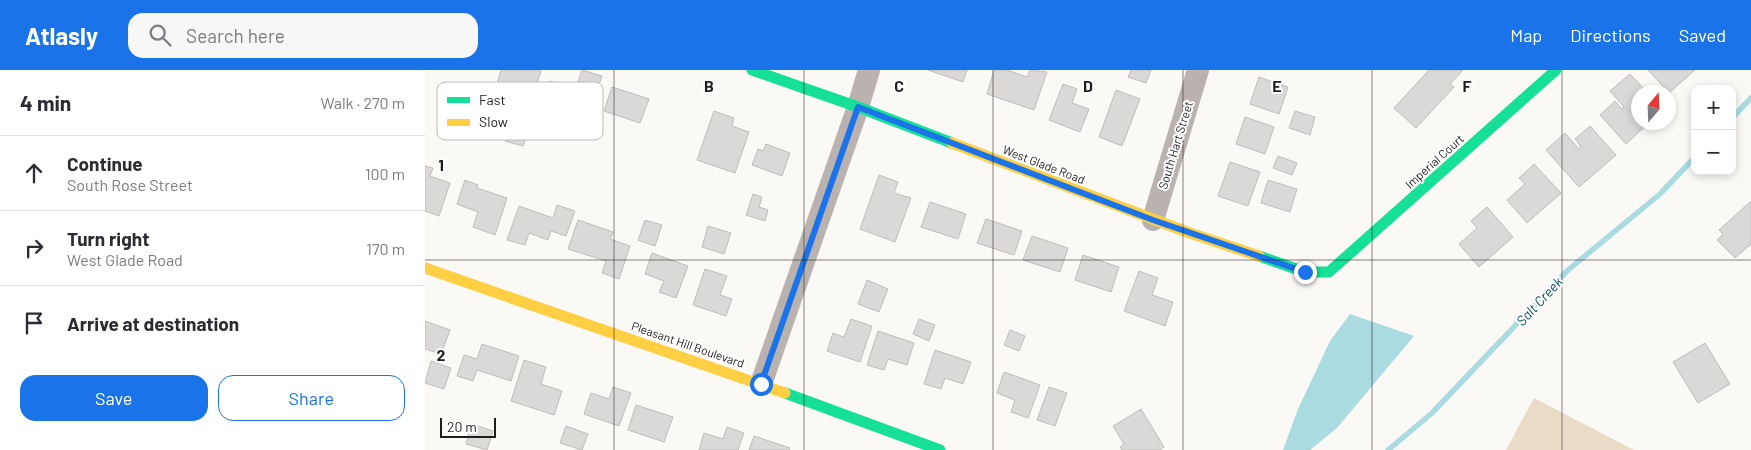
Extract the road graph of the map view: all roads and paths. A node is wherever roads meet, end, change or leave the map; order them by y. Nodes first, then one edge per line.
1 (752, 70) edge
2 (869, 70) edge
3 (1198, 70) edge
4 (1556, 70) edge
5 (858, 107) junction
6 (1153, 220) junction
7 (425, 268) edge
8 (1329, 272) joint
9 (761, 384) junction
10 (940, 450) edge

1 - 5 street, West Glade Road
2 - 5 street
3 - 6 street, South Hart Street
4 - 8 street, Imperial Court
5 - 6 street, West Glade Road
5 - 9 street
6 - 8 street, West Glade Road
7 - 9 street, Pleasant Hill Boulevard
9 - 10 street, Pleasant Hill Boulevard

